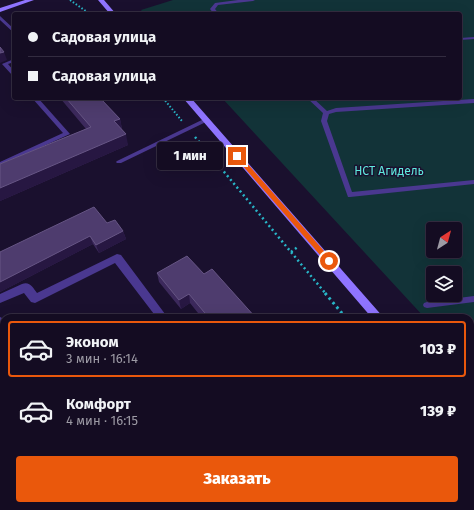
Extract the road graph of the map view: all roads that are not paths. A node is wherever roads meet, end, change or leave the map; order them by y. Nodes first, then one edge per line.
1 (30, 0) edge
2 (103, 0) edge
3 (253, 0) edge
4 (0, 10) edge
5 (112, 12) edge
6 (215, 12) edge
7 (0, 17) edge
8 (12, 30) edge
9 (474, 38) edge
10 (462, 39) edge
11 (12, 61) edge
12 (2, 65) edge
13 (12, 72) edge
14 (37, 100) edge
15 (189, 100) edge
16 (312, 100) edge
17 (474, 101) edge
18 (326, 113) junction
19 (206, 120) junction
20 (119, 162) dead end
21 (0, 164) edge
22 (474, 182) edge
23 (0, 299) edge
24 (474, 299) edge
25 (427, 305) dead end
26 (160, 314) edge
27 (376, 314) edge

1 - 4 main road
2 - 5 main road
3 - 6 lane
7 - 8 lane
9 - 10 lane
11 - 12 lane
12 - 13 lane
14 - 21 lane
15 - 19 main road
16 - 18 lane
17 - 18 lane
18 - 22 lane
19 - 20 lane
19 - 27 main road
23 - 26 street
24 - 25 lane

